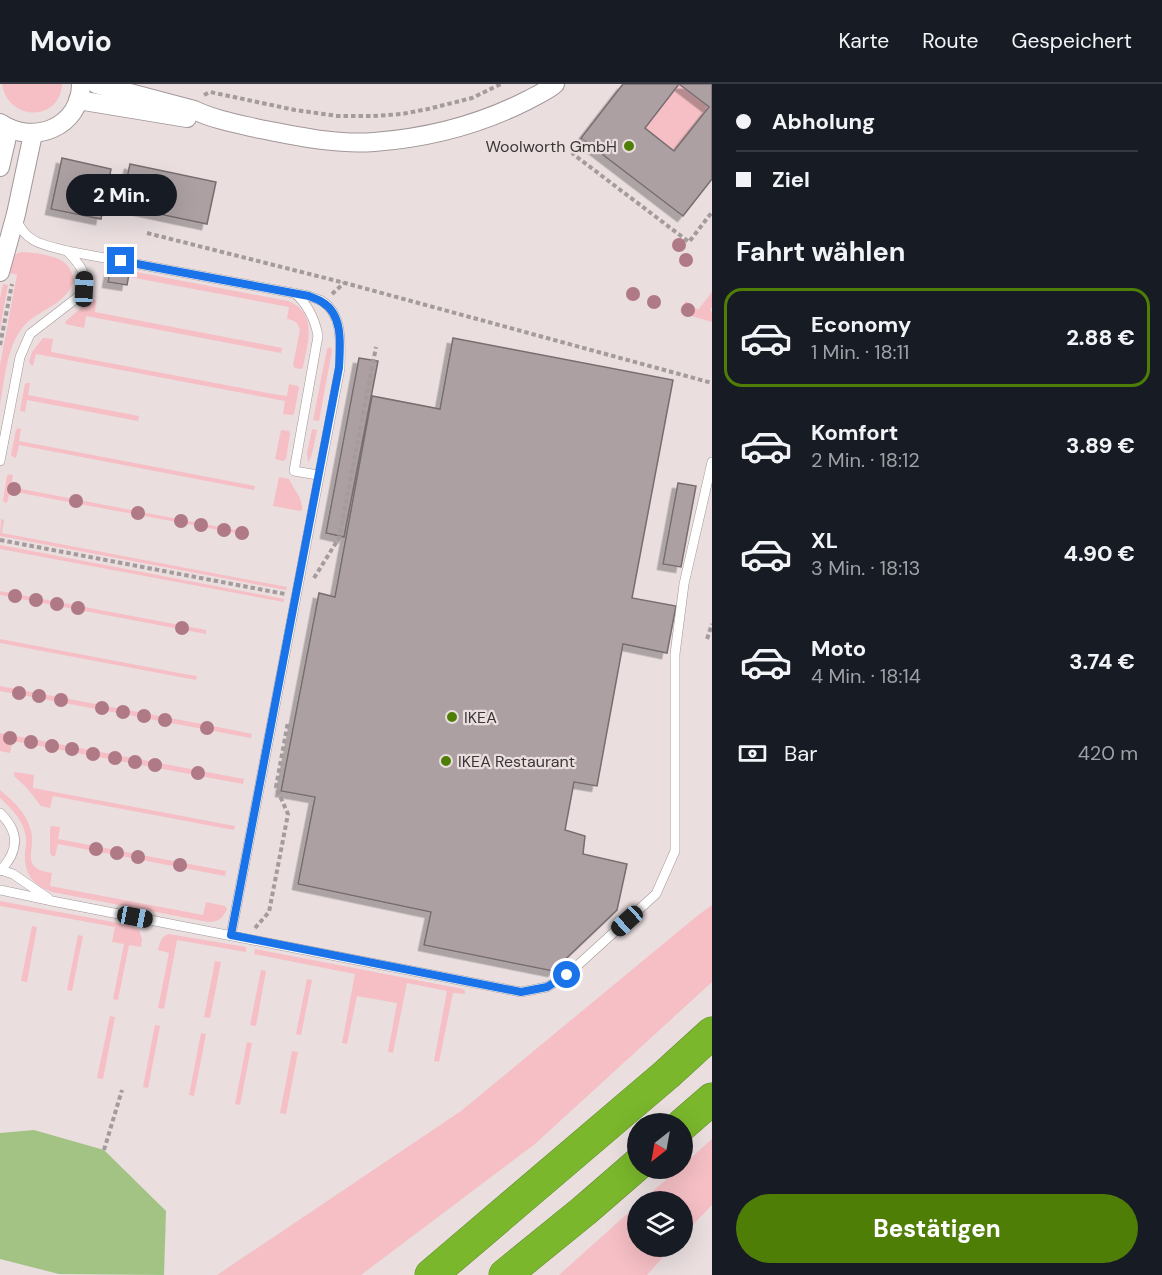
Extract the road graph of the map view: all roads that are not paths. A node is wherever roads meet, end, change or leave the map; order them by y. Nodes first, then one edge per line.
1 (96, 84) edge
2 (555, 84) edge
3 (80, 92) edge
4 (209, 117) junction
5 (5, 125) edge
6 (33, 134) junction
7 (0, 167) edge
8 (16, 214) junction
9 (68, 251) junction
10 (3, 277) edge
11 (293, 292) junction
12 (0, 461) edge
13 (712, 462) edge
14 (318, 475) junction
15 (0, 813) edge
16 (1, 870) edge
17 (0, 890) edge
18 (52, 901) junction
19 (231, 935) junction
20 (712, 1033) edge
21 (712, 1098) edge
22 (693, 1115) edge
23 (627, 1174) edge
24 (585, 1210) junction
25 (431, 1275) edge
26 (505, 1275) edge
27 (529, 1275) edge

1 - 4 street
2 - 4 street
3 - 4 street
3 - 6 street
5 - 6 street
5 - 7 street
6 - 8 street
8 - 9 lane
8 - 10 street
9 - 11 lane
9 - 12 lane
11 - 14 lane
11 - 14 lane
13 - 19 lane
14 - 19 lane
15 - 16 lane
16 - 18 lane
17 - 18 lane
18 - 19 lane
20 - 25 highway
21 - 22 highway
23 - 24 highway
24 - 26 highway
24 - 27 highway

